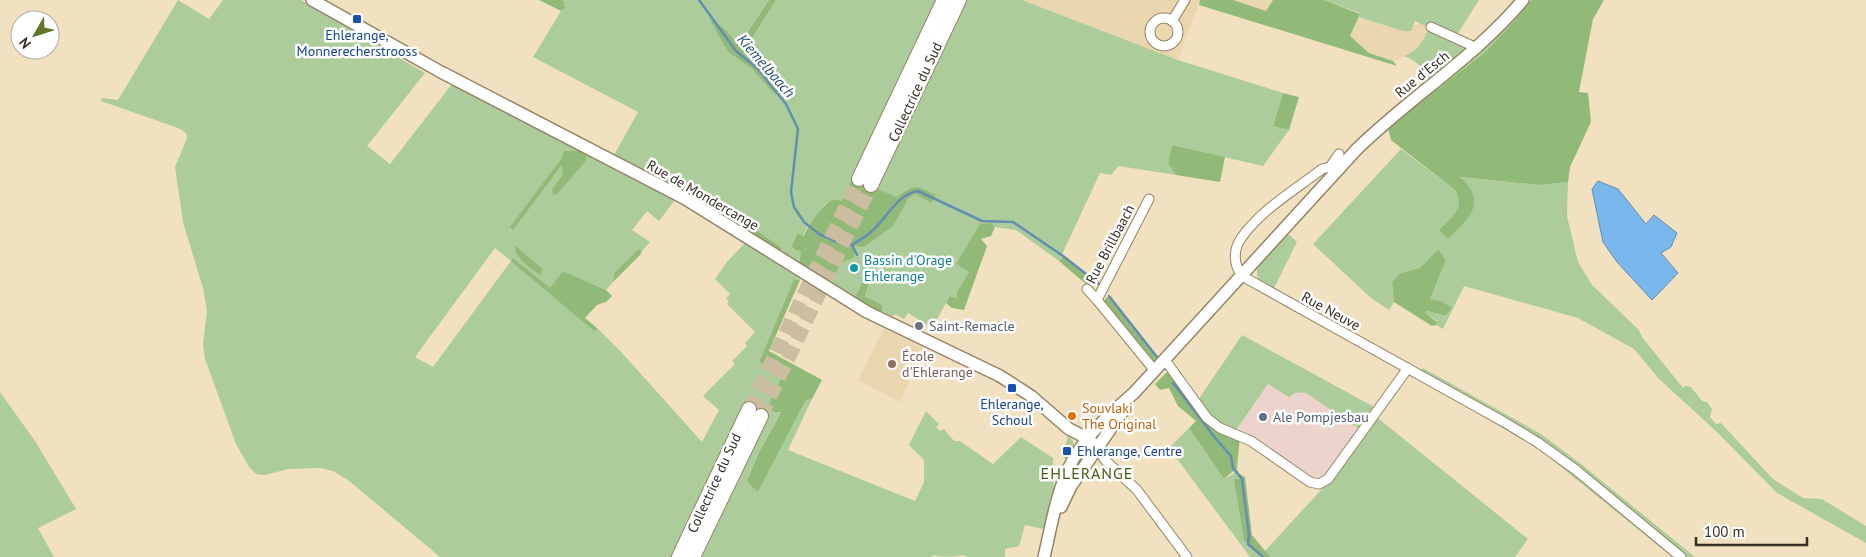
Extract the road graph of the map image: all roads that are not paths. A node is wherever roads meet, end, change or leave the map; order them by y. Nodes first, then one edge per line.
1 (312, 0) edge
2 (944, 0) edge
3 (958, 0) edge
4 (1185, 0) edge
5 (1523, 0) edge
6 (1172, 20) dead end
7 (1431, 27) dead end
8 (1477, 48) junction
9 (1339, 154) dead end
10 (1334, 168) junction
11 (1150, 198) dead end
12 (1242, 276) junction
13 (1087, 289) dead end
14 (1096, 300) junction
15 (1165, 360) junction
16 (1408, 368) junction
17 (1154, 371) junction
18 (1134, 393) junction
19 (1084, 443) junction
20 (1094, 451) junction
21 (1048, 541) junction
22 (679, 557) edge
23 (693, 557) edge
24 (1044, 557) edge
25 (1187, 557) edge
26 (1680, 557) edge

1 - 19 main road, Rue de Mondercange
2 - 3 highway, Collectrice du Sud
4 - 6 street
5 - 8 main road, Rue d'Esch
7 - 8 street
8 - 10 main road, Rue d'Esch
9 - 10 street, Rue d'Esch
10 - 12 main road, Rue d'Esch
10 - 12 street, Rue d'Esch
11 - 14 street, Rue Brillbaach
12 - 15 main road, Rue d'Esch
12 - 16 street, Rue Neuve
13 - 14 street
14 - 17 street, Rue Brillbaach
15 - 16 street
15 - 17 main road, Rue d'Esch
16 - 26 street, Rue Neuve
17 - 18 main road, Rue d'Esch
18 - 19 main road, Rue d'Esch
18 - 20 main road, Rue d'Esch
19 - 20 main road, Rue de Mondercange
19 - 21 main road, Rue d'Esch
20 - 21 main road, Rue d'Esch
20 - 25 street
21 - 24 main road
22 - 23 highway, Collectrice du Sud

